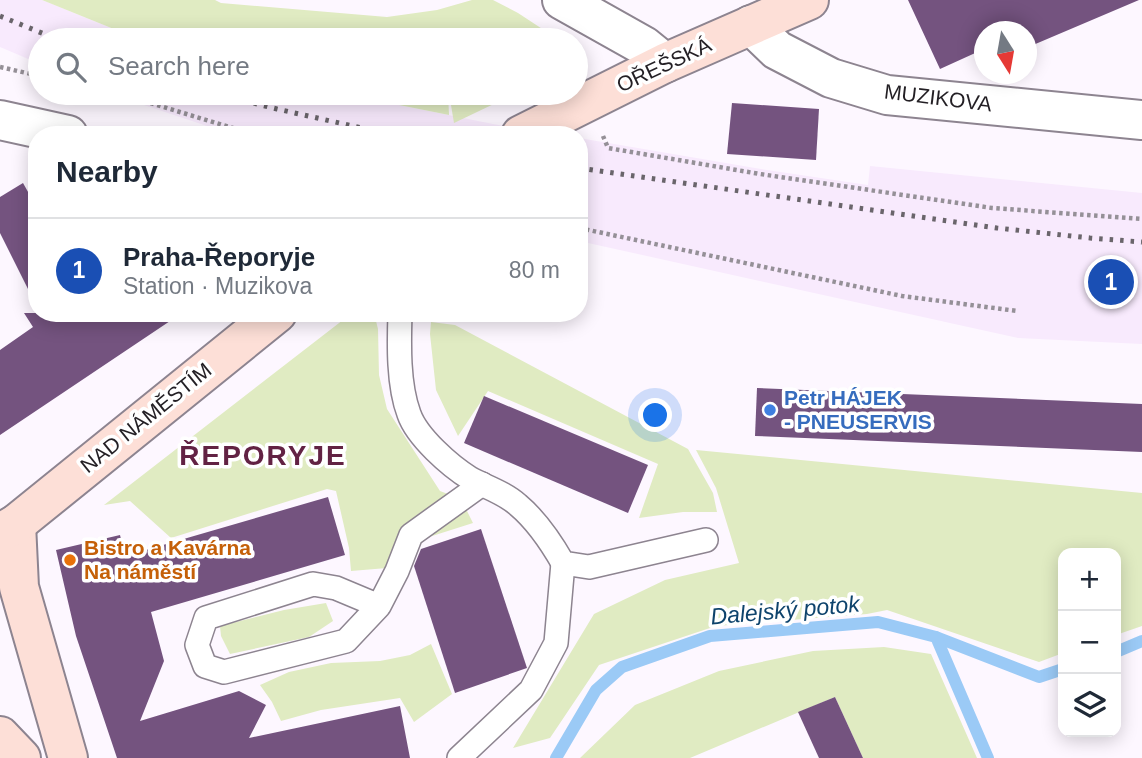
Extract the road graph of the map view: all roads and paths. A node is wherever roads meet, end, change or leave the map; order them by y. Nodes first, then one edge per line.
1 (562, 0) edge
2 (809, 0) edge
3 (751, 25) junction
4 (665, 63) junction
5 (0, 67) edge
6 (28, 73) edge
7 (588, 102) edge
8 (157, 105) edge
9 (581, 105) edge
10 (0, 120) edge
11 (1142, 120) edge
12 (599, 125) dead end
13 (28, 126) edge
14 (226, 126) edge
15 (539, 126) edge
16 (1142, 219) edge
17 (588, 230) edge
18 (1017, 311) dead end
19 (266, 322) edge
20 (400, 322) edge
21 (482, 484) junction
22 (8, 529) edge
23 (706, 540) dead end
24 (563, 563) junction
25 (379, 606) junction
26 (0, 736) edge
27 (21, 758) edge
28 (68, 758) edge
29 (459, 758) edge

1 - 4 street
2 - 3 street, OŘEŠSKÁ
3 - 4 street, OŘEŠSKÁ
3 - 11 street, MUZIKOVA
4 - 7 street, OŘEŠSKÁ
5 - 6 path
8 - 14 path
9 - 15 street, OŘEŠSKÁ
10 - 13 street
12 - 16 path
17 - 18 path
19 - 22 street, NAD NÁMĚSTÍM
20 - 21 lane
21 - 24 lane
21 - 25 lane
22 - 28 street
23 - 24 lane
24 - 29 lane
25 - 25 lane
26 - 27 street

